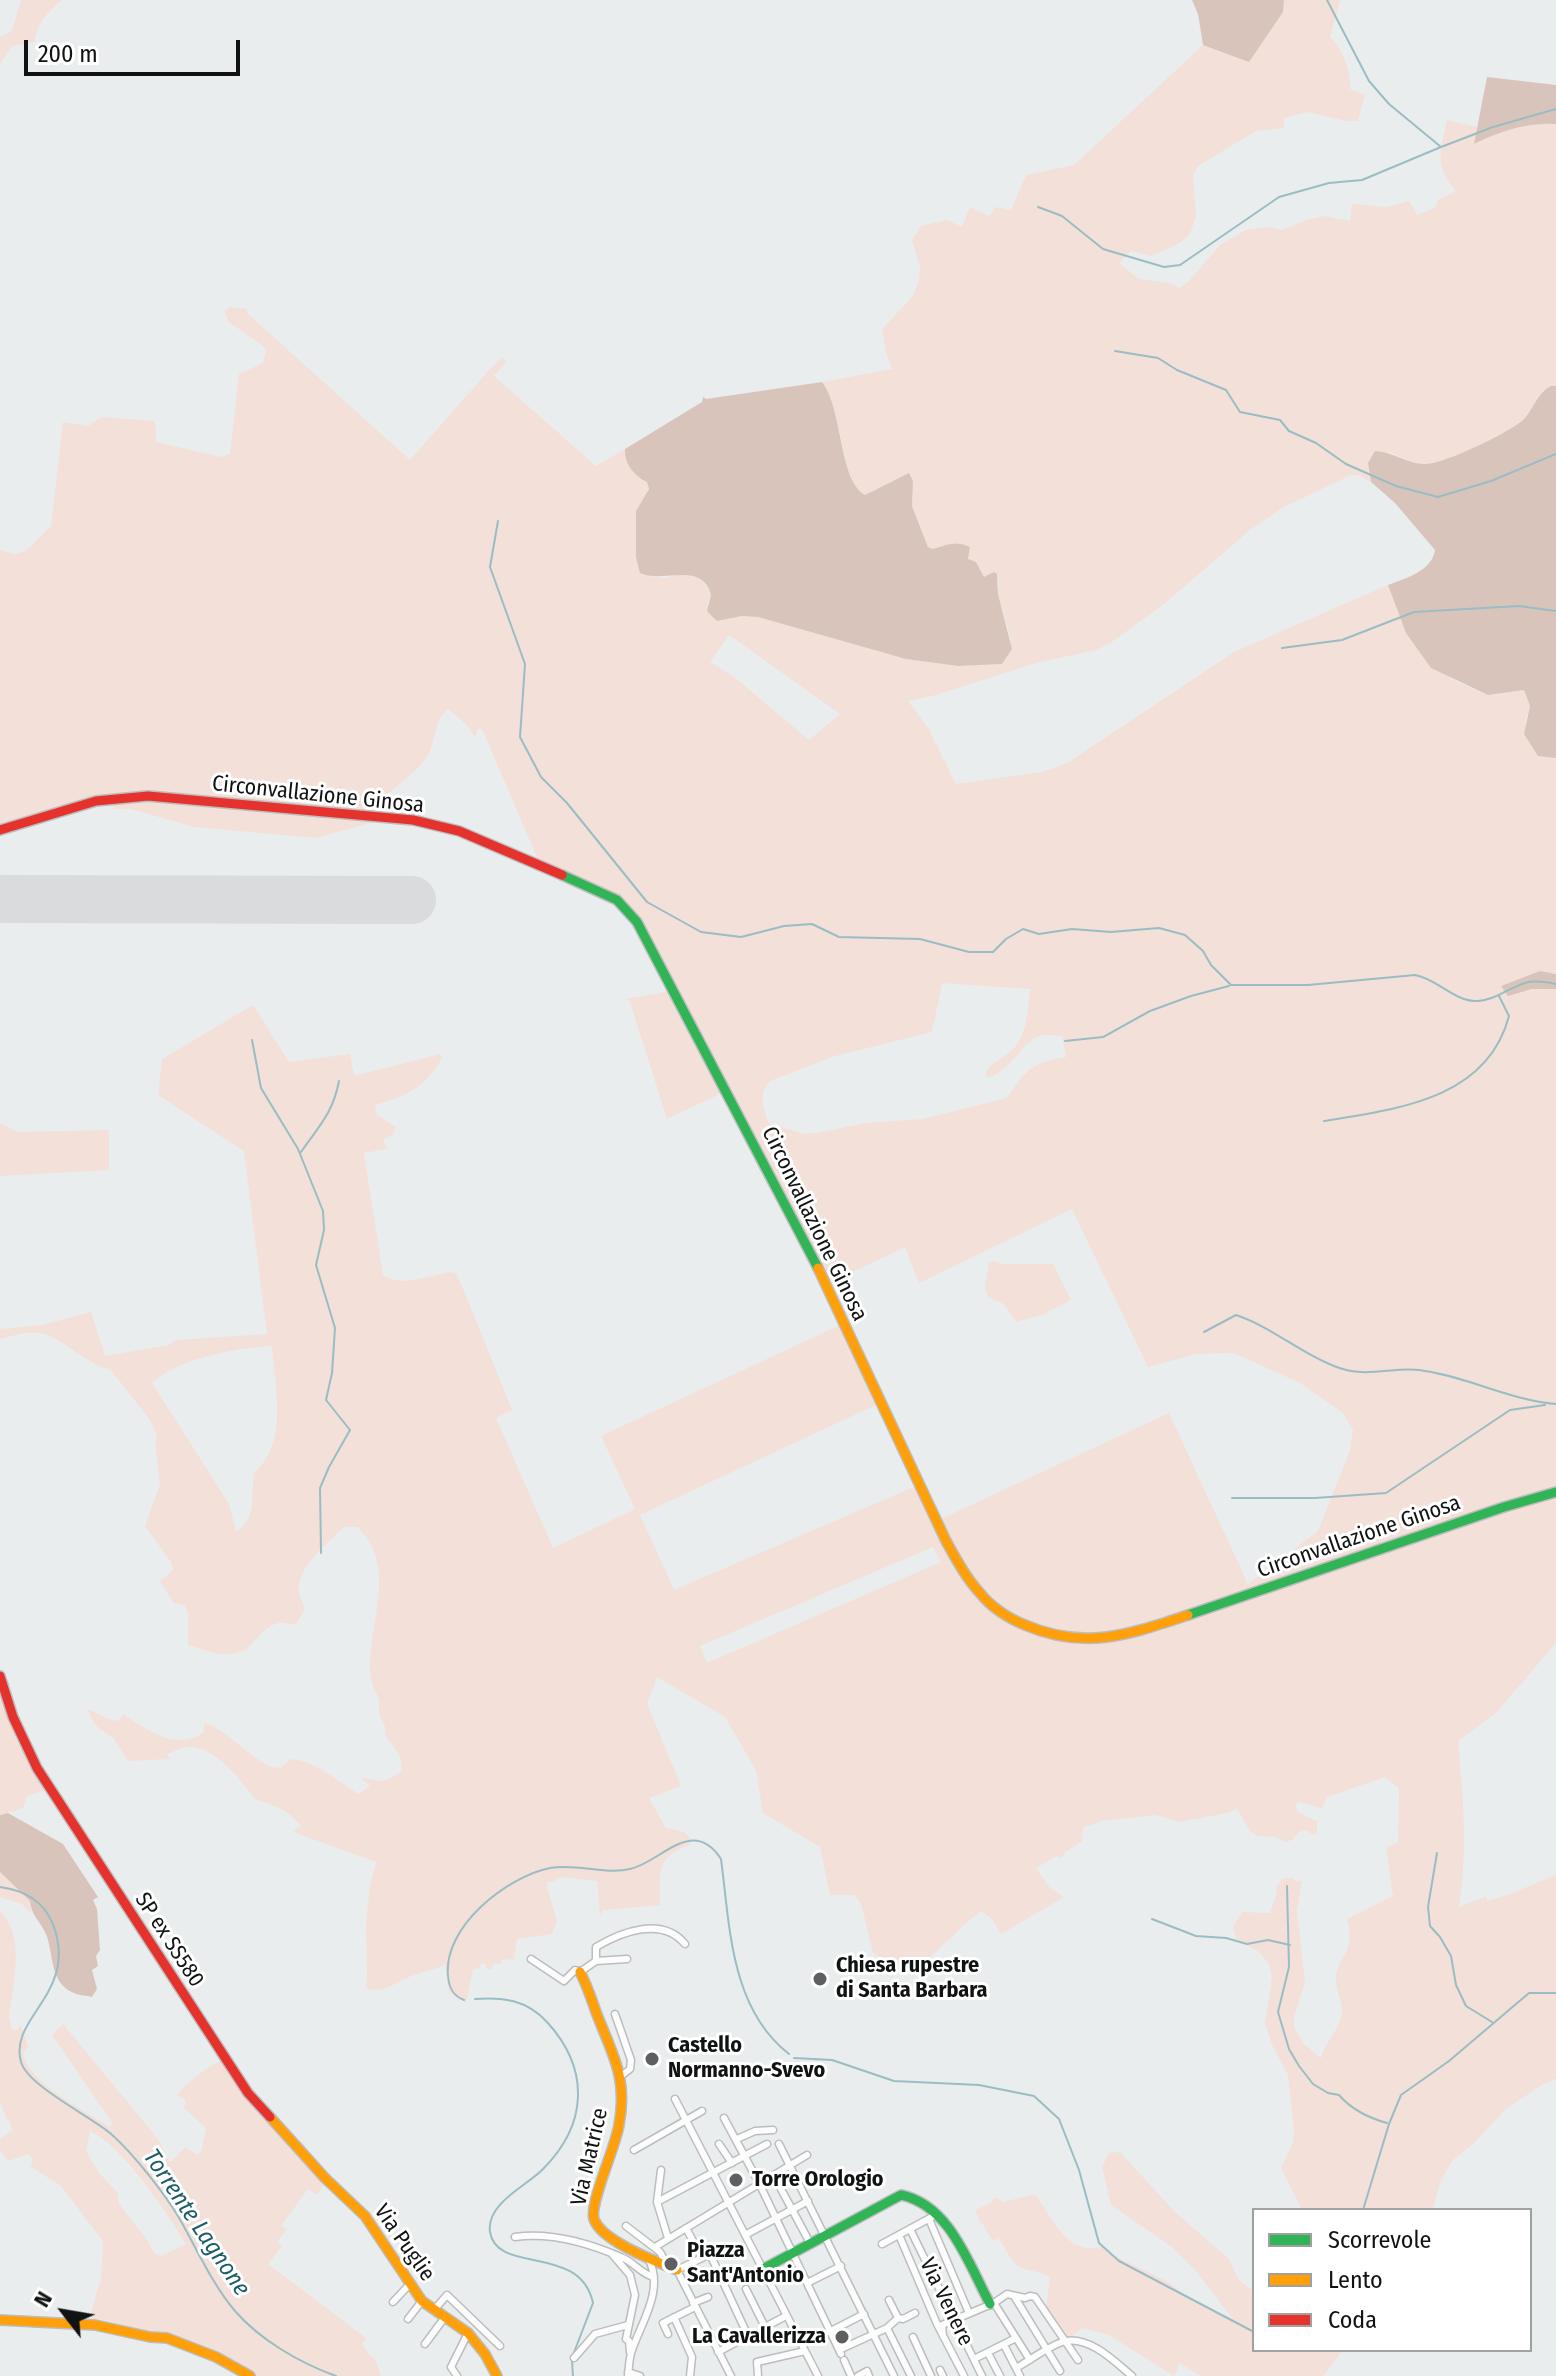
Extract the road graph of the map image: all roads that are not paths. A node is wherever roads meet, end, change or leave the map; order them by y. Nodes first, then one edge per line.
1 (0, 830) edge
2 (1556, 1492) edge
3 (0, 1676) edge
4 (685, 1944) dead end
5 (531, 1959) dead end
6 (627, 1959) dead end
7 (596, 1961) junction
8 (580, 1972) junction
9 (615, 2014) dead end
10 (621, 2076) junction
11 (675, 2099) dead end
12 (702, 2111) dead end
13 (724, 2118) dead end
14 (686, 2120) junction
15 (773, 2130) dead end
16 (737, 2139) junction
17 (719, 2144) dead end
18 (767, 2144) dead end
19 (779, 2144) dead end
20 (634, 2150) dead end
21 (807, 2155) dead end
22 (745, 2156) junction
23 (732, 2163) junction
24 (789, 2166) junction
25 (661, 2170) dead end
26 (713, 2172) junction
27 (759, 2183) junction
28 (781, 2189) dead end
29 (346, 2199) joint
30 (808, 2201) junction
31 (657, 2202) junction
32 (728, 2203) junction
33 (792, 2210) junction
34 (939, 2214) junction
35 (776, 2219) junction
36 (929, 2219) junction
37 (626, 2226) dead end
38 (686, 2228) junction
39 (910, 2229) junction
40 (745, 2235) junction
41 (825, 2235) junction
42 (899, 2235) junction
43 (515, 2237) dead end
44 (668, 2238) junction
45 (810, 2243) junction
46 (882, 2244) dead end
47 (655, 2247) junction
48 (793, 2253) junction
49 (612, 2254) junction
50 (648, 2258) junction
51 (702, 2258) junction
52 (841, 2266) junction
53 (671, 2267) junction
54 (763, 2269) junction
55 (654, 2277) junction
56 (807, 2283) junction
57 (409, 2285) junction
58 (746, 2289) dead end
59 (1013, 2295) junction
60 (708, 2297) dead end
61 (889, 2300) dead end
62 (422, 2301) junction
63 (393, 2302) dead end
64 (992, 2303) junction
65 (694, 2305) junction
66 (434, 2310) junction
67 (915, 2313) dead end
68 (969, 2313) junction
69 (864, 2314) junction
70 (786, 2316) junction
71 (445, 2317) junction
72 (674, 2317) junction
73 (898, 2318) junction
74 (408, 2319) dead end
75 (0, 2320) edge
76 (955, 2320) junction
77 (628, 2325) junction
78 (887, 2328) junction
79 (829, 2332) junction
80 (468, 2333) junction
81 (668, 2334) dead end
82 (874, 2334) junction
83 (943, 2336) junction
84 (913, 2337) dead end
85 (1016, 2338) junction
86 (1066, 2341) junction
87 (425, 2344) dead end
88 (1004, 2345) junction
89 (500, 2346) dead end
90 (805, 2351) junction
91 (1048, 2351) junction
92 (718, 2352) junction
93 (988, 2353) junction
94 (630, 2354) junction
95 (841, 2355) junction
96 (574, 2358) dead end
97 (974, 2359) junction
98 (1030, 2360) junction
99 (1078, 2360) dead end
100 (1016, 2368) junction
101 (1060, 2371) dead end
102 (628, 2374) edge
103 (868, 2374) edge
104 (250, 2376) edge
105 (457, 2376) edge
106 (497, 2376) edge
107 (640, 2376) edge
108 (690, 2376) edge
109 (731, 2376) edge
110 (758, 2376) edge
111 (818, 2376) edge
112 (851, 2376) edge
113 (858, 2376) edge
114 (894, 2376) edge
115 (911, 2376) edge
116 (931, 2376) edge
117 (964, 2376) edge
118 (982, 2376) edge
119 (999, 2376) edge
120 (1020, 2376) edge
121 (1132, 2376) edge

1 - 2 main road, Circonvallazione Ginosa
3 - 29 main road, SP ex SS580
4 - 7 street
5 - 8 street
6 - 7 street
7 - 8 street
8 - 10 main road, Via Matrice
9 - 10 street
10 - 50 main road, Via Matrice
11 - 14 street
12 - 14 street
13 - 16 street
14 - 20 street
14 - 26 street
15 - 16 street
16 - 22 street
17 - 23 street
18 - 22 street
19 - 24 street
21 - 24 street
22 - 23 street
22 - 27 street
23 - 26 street
24 - 27 street
24 - 30 street
25 - 31 street
26 - 31 street
26 - 32 street
27 - 32 street
27 - 35 street
28 - 33 street
29 - 57 main road, Via Puglie
30 - 33 street
30 - 41 street
31 - 44 street
32 - 38 street
32 - 40 street
33 - 35 street
33 - 45 street
34 - 36 street
34 - 41 main road
34 - 64 main road
35 - 40 street
35 - 48 street
36 - 39 street
36 - 68 street
37 - 47 street
38 - 44 street
38 - 51 street
39 - 42 street
39 - 76 street, Via Venere
40 - 54 street
41 - 45 main road
41 - 52 street
42 - 46 street
42 - 83 street
43 - 49 street
44 - 47 street
45 - 48 main road
47 - 53 street
48 - 54 main road
48 - 56 street
49 - 55 street
49 - 77 street
50 - 53 main road, Via Matrice
50 - 55 street
51 - 53 street
51 - 92 street
52 - 56 street
52 - 69 street
53 - 65 street
54 - 70 street
55 - 94 street
56 - 79 street
57 - 62 main road, Via Puglie
57 - 63 street
58 - 70 street
59 - 64 street
59 - 86 street
59 - 91 street
60 - 65 street
61 - 73 street
62 - 66 main road, Via Puglie
62 - 74 street
64 - 68 street
64 - 85 street
65 - 72 street
65 - 92 street
66 - 71 main road, Via Puglie
66 - 89 street
67 - 73 street
68 - 76 street
69 - 79 street
69 - 82 street
70 - 90 street
71 - 80 main road, Via Puglie
71 - 87 street
72 - 81 street
72 - 108 street
73 - 78 street
75 - 104 main road
76 - 83 street
76 - 97 street, Via Venere
77 - 94 street
77 - 96 street
78 - 82 street
78 - 115 street
79 - 95 street
80 - 105 street
80 - 106 main road, Via Puglie
82 - 95 street
82 - 114 street
83 - 117 street
84 - 116 street
85 - 88 street
85 - 98 street
86 - 91 street
86 - 99 street
86 - 121 street
88 - 93 street
88 - 100 street
90 - 110 street
90 - 111 street
91 - 98 street
91 - 101 street
92 - 109 street
93 - 97 street
93 - 119 street
94 - 102 street
95 - 112 street
97 - 118 street, Via Venere
98 - 100 street
100 - 120 street
102 - 107 street
103 - 113 street

